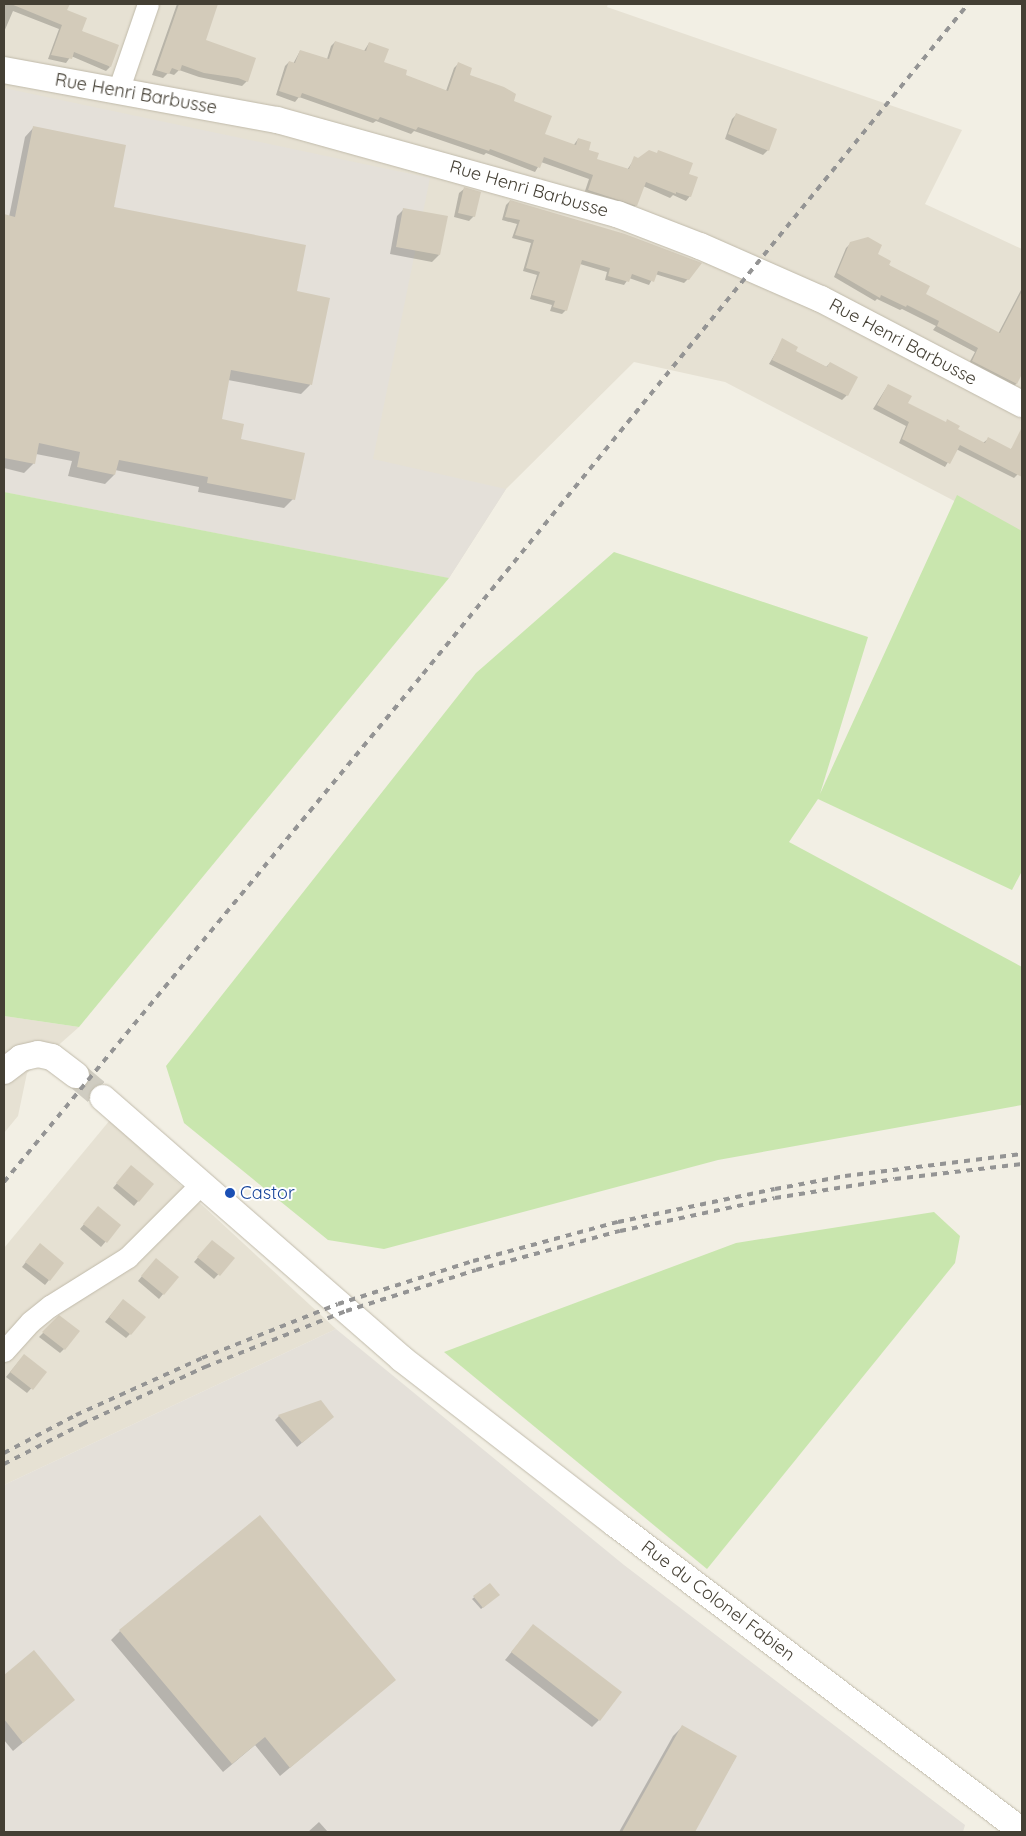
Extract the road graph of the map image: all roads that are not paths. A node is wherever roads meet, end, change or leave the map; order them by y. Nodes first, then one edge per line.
1 (148, 4) edge
2 (4, 70) edge
3 (118, 91) junction
4 (1022, 404) edge
5 (4, 1071) edge
6 (76, 1075) tunnel mouth
7 (103, 1098) tunnel mouth
8 (202, 1183) junction
9 (4, 1352) edge
10 (1022, 1832) edge

1 - 3 street
2 - 3 street, Rue Henri Barbusse
3 - 4 street, Rue Henri Barbusse
5 - 6 street
7 - 8 street, Rue du Colonel Fabien
8 - 9 street
8 - 10 street, Rue du Colonel Fabien

